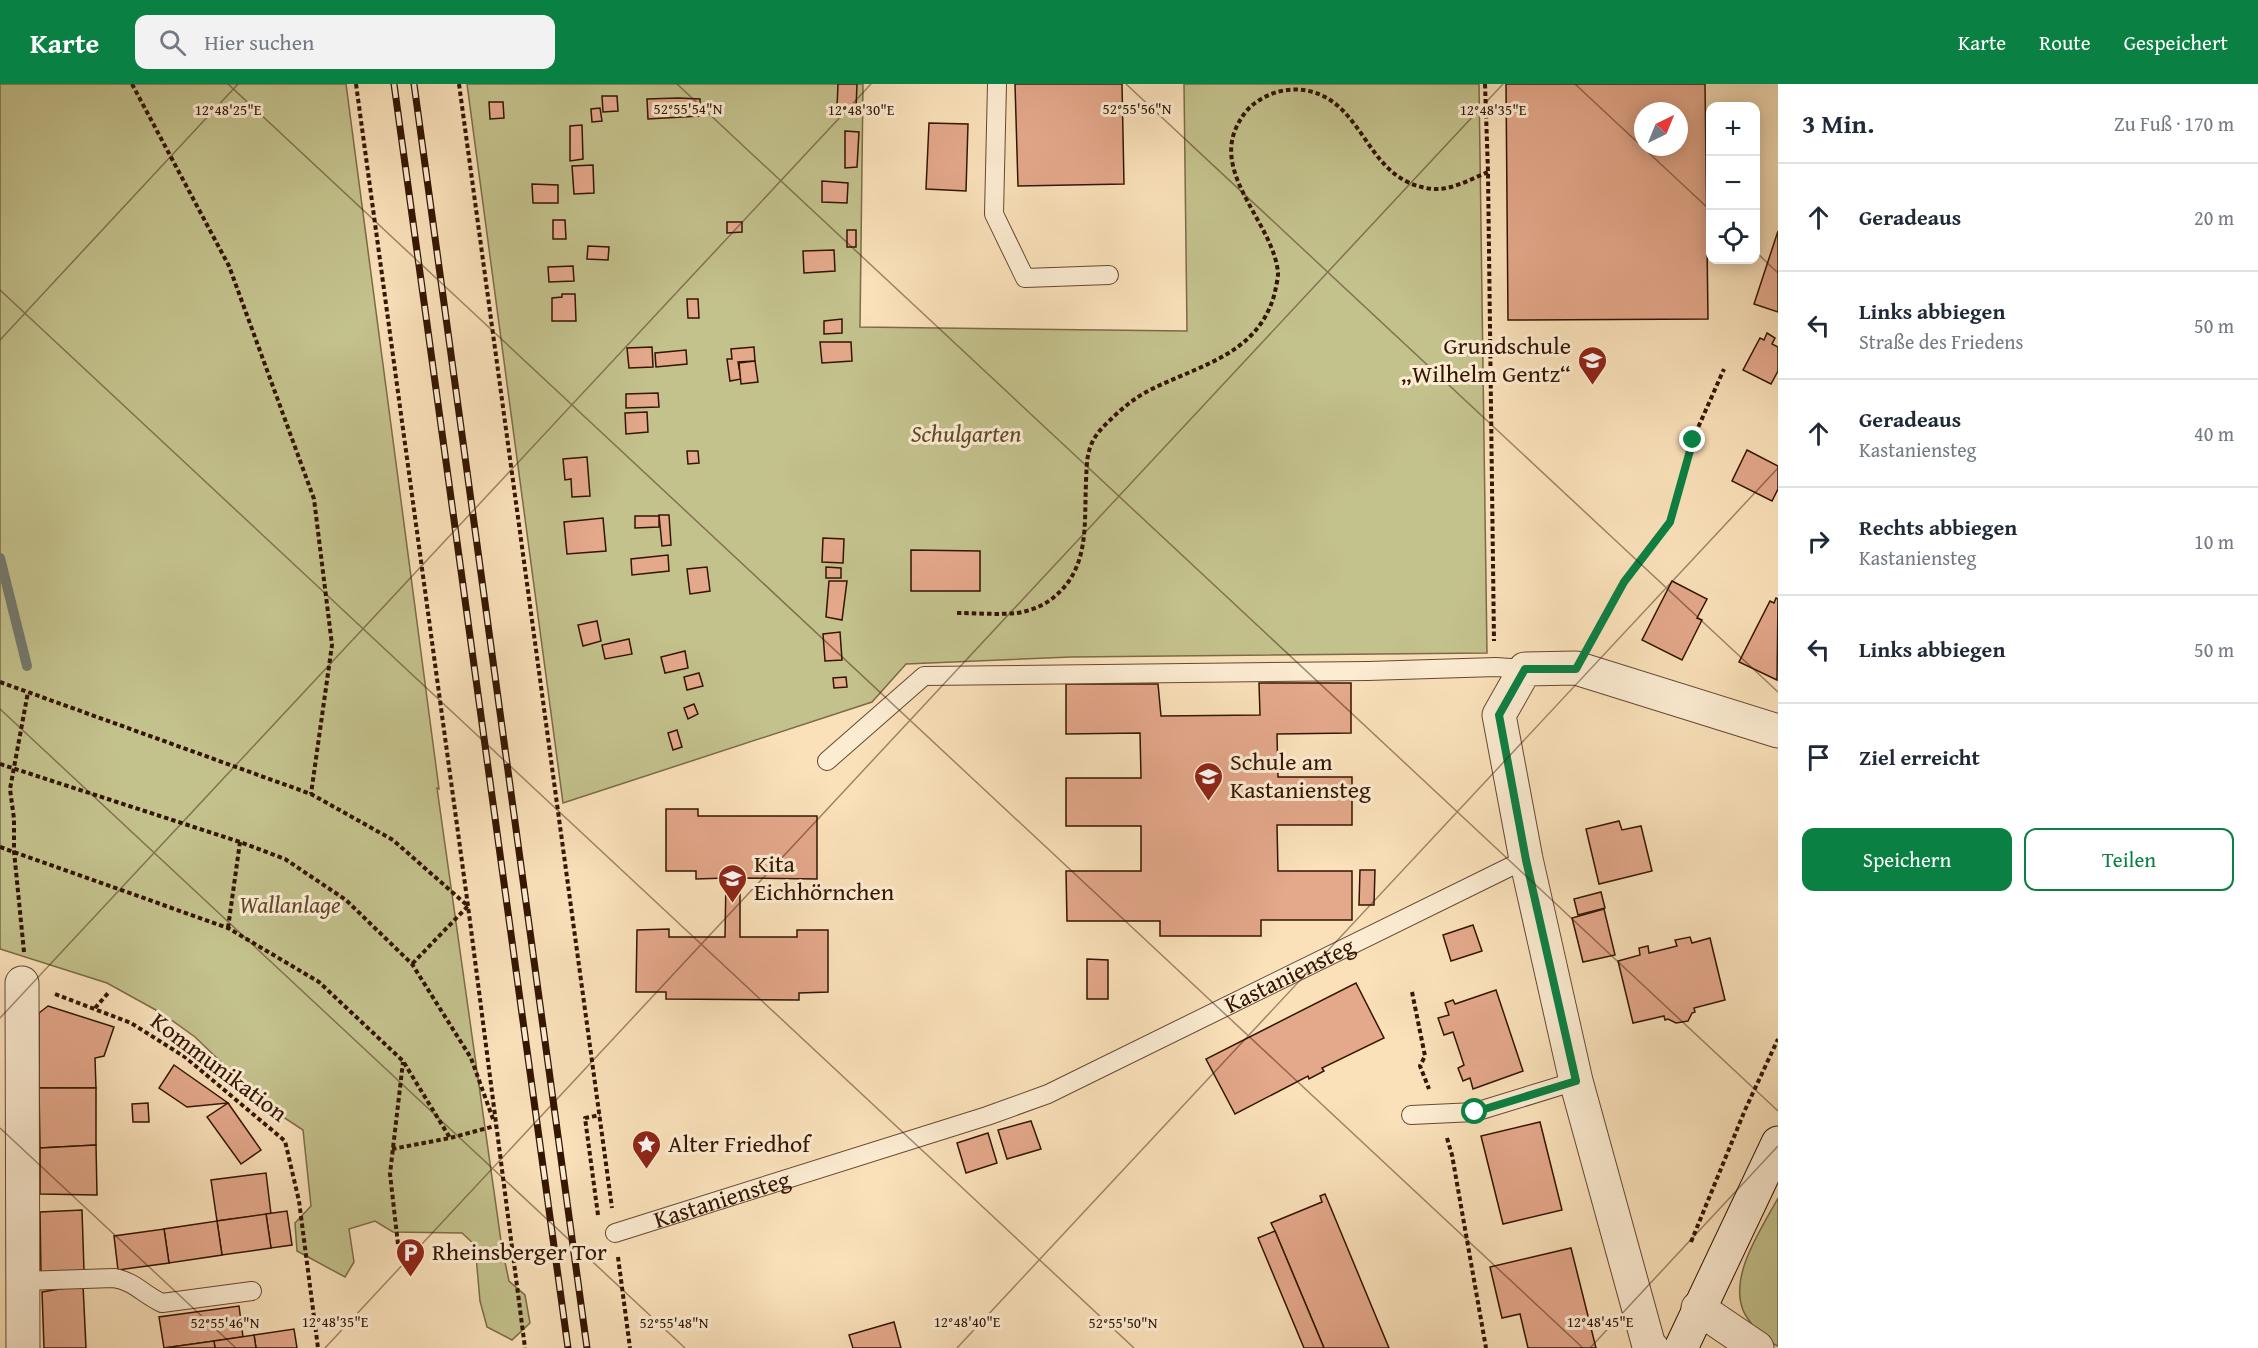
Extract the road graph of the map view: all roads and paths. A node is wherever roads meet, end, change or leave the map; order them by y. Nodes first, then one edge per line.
1 (132, 84) edge
2 (356, 84) edge
3 (459, 84) edge
4 (997, 84) edge
5 (1485, 84) edge
6 (1488, 172) junction
7 (1109, 275) dead end
8 (1724, 369) dead end
9 (957, 613) dead end
10 (1511, 668) junction
11 (1576, 669) junction
12 (0, 682) edge
13 (28, 692) junction
14 (1778, 731) edge
15 (828, 761) dead end
16 (0, 764) edge
17 (15, 769) junction
18 (311, 794) junction
19 (240, 842) junction
20 (0, 847) edge
21 (14, 851) junction
22 (1526, 860) junction
23 (468, 906) junction
24 (228, 928) junction
25 (412, 964) junction
26 (22, 983) junction
27 (109, 992) dead end
28 (1412, 992) dead end
29 (95, 1008) junction
30 (1778, 1038) edge
31 (403, 1061) junction
32 (1576, 1081) junction
33 (1439, 1114) junction
34 (600, 1115) junction
35 (1411, 1115) dead end
36 (495, 1126) junction
37 (450, 1138) junction
38 (1778, 1143) edge
39 (392, 1149) junction
40 (599, 1222) dead end
41 (615, 1233) junction
42 (398, 1244) dead end
43 (1688, 1249) dead end
44 (23, 1281) junction
45 (252, 1291) dead end
46 (1698, 1308) junction
47 (23, 1348) edge
48 (318, 1348) edge
49 (525, 1348) edge
50 (630, 1348) edge
51 (1485, 1348) edge
52 (1652, 1348) edge
53 (1681, 1348) edge
54 (1757, 1348) edge

1 - 18 path
2 - 23 path
3 - 34 path
4 - 7 lane
5 - 6 path
6 - 9 path
6 - 10 path
8 - 11 path
10 - 11 street
10 - 15 lane
10 - 22 street
11 - 14 street
12 - 13 path
13 - 17 path
13 - 18 path
16 - 17 path
17 - 19 path
17 - 21 path
18 - 23 path
19 - 24 path
19 - 25 path
20 - 21 path
21 - 24 path
21 - 26 path
22 - 32 street
22 - 41 lane, Kastaniensteg
23 - 25 path
23 - 36 path
24 - 31 path
25 - 36 path
26 - 29 path, Kommunikation
26 - 44 street
27 - 29 path
28 - 33 path
29 - 48 path, Kommunikation
30 - 43 path
31 - 37 path
31 - 39 path
32 - 33 lane
32 - 52 street
33 - 35 lane
33 - 51 path
34 - 40 path
34 - 41 path
36 - 37 path
36 - 49 path
37 - 39 path
38 - 46 street
39 - 42 path
41 - 50 path
44 - 45 lane
44 - 47 street
46 - 53 street
46 - 54 street

